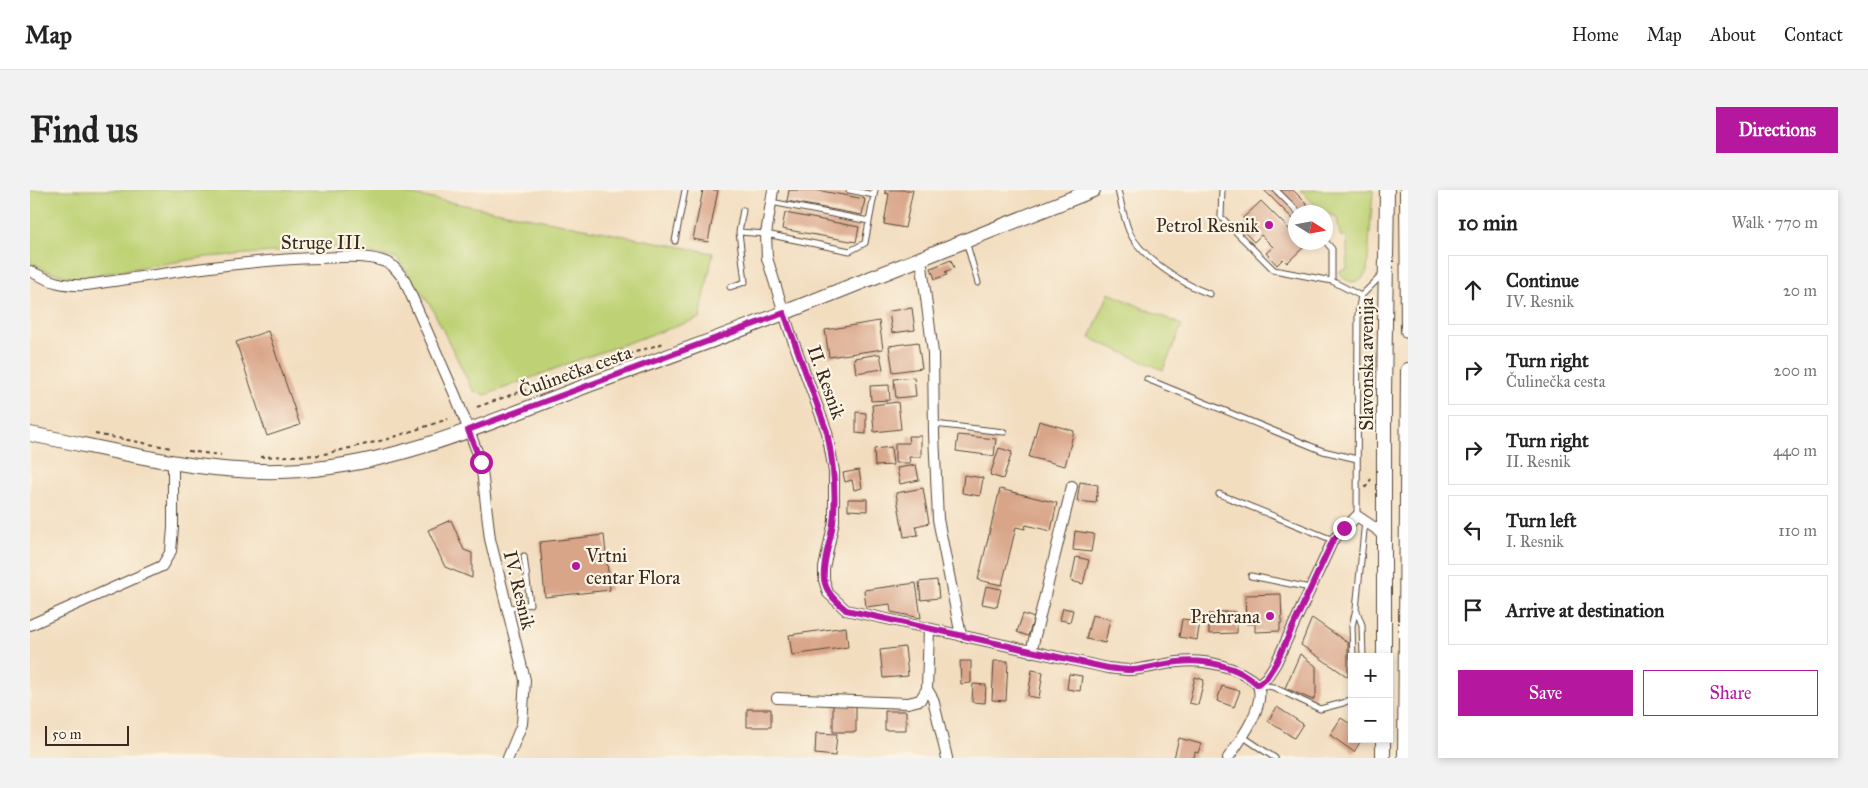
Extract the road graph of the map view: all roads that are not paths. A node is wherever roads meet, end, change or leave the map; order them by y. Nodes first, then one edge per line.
1 (685, 190) edge
2 (773, 190) edge
3 (849, 190) edge
4 (1093, 190) edge
5 (1118, 190) edge
6 (1222, 190) edge
7 (1276, 190) edge
8 (1387, 190) edge
9 (1407, 190) edge
10 (875, 192) edge
11 (771, 202) junction
12 (1291, 205) edge
13 (743, 210) dead end
14 (869, 221) junction
15 (739, 232) junction
16 (766, 234) junction
17 (966, 240) junction
18 (675, 241) dead end
19 (1332, 250) edge
20 (921, 258) junction
21 (30, 271) edge
22 (1385, 272) junction
23 (1332, 280) junction
24 (978, 283) dead end
25 (730, 287) dead end
26 (1210, 294) dead end
27 (1361, 296) junction
28 (784, 313) junction
29 (1408, 332) edge
30 (1408, 370) edge
31 (1147, 379) dead end
32 (934, 424) junction
33 (468, 430) junction
34 (1004, 432) dead end
35 (30, 434) edge
36 (175, 456) junction
37 (1356, 459) junction
38 (1072, 486) dead end
39 (1219, 494) dead end
40 (1361, 518) junction
41 (1385, 538) junction
42 (1333, 540) junction
43 (524, 556) dead end
44 (1251, 576) dead end
45 (1310, 588) junction
46 (1356, 608) junction
47 (506, 610) junction
48 (30, 625) edge
49 (929, 629) junction
50 (961, 636) junction
51 (1031, 652) junction
52 (1353, 653) edge
53 (1363, 653) edge
54 (1384, 653) edge
55 (1258, 685) junction
56 (927, 689) junction
57 (778, 698) dead end
58 (1348, 700) edge
59 (1242, 736) junction
60 (1383, 743) edge
61 (508, 758) edge
62 (947, 758) edge
63 (1228, 758) edge
64 (1275, 758) edge
65 (1383, 758) edge
66 (1405, 758) edge

1 - 18 lane
2 - 11 street
3 - 10 lane
4 - 17 street, Čulinečka cesta
5 - 26 lane
6 - 23 lane
7 - 12 lane
8 - 22 street, Slavonska avenija
9 - 29 street
10 - 14 lane
11 - 14 lane
11 - 16 street
13 - 15 lane
14 - 16 lane
15 - 16 lane
15 - 25 lane
16 - 28 street
17 - 20 street, Čulinečka cesta
17 - 24 lane
19 - 23 lane
20 - 28 street, Čulinečka cesta
20 - 32 street
21 - 33 street, Struge III.
22 - 27 lane
22 - 41 street, Slavonska avenija
23 - 27 lane
27 - 37 lane
28 - 33 street, Čulinečka cesta
28 - 49 street, II. Resnik
30 - 66 street
31 - 37 lane
32 - 34 lane
32 - 50 street
33 - 36 street, Čulinečka cesta
33 - 47 street, IV. Resnik
35 - 36 street, Čulinečka cesta
36 - 48 street
37 - 40 lane
38 - 51 street
39 - 42 lane
40 - 41 street
40 - 42 street
40 - 46 lane
41 - 54 street, Slavonska avenija
42 - 45 street
43 - 47 lane
44 - 45 lane
45 - 55 street
46 - 52 lane
46 - 53 lane
47 - 61 street, IV. Resnik
49 - 50 street, II. Resnik
49 - 56 street
50 - 51 street, II. Resnik
51 - 55 street, II. Resnik
55 - 58 lane
55 - 59 street
56 - 57 street
56 - 62 street
59 - 63 street
59 - 64 lane
60 - 65 street

